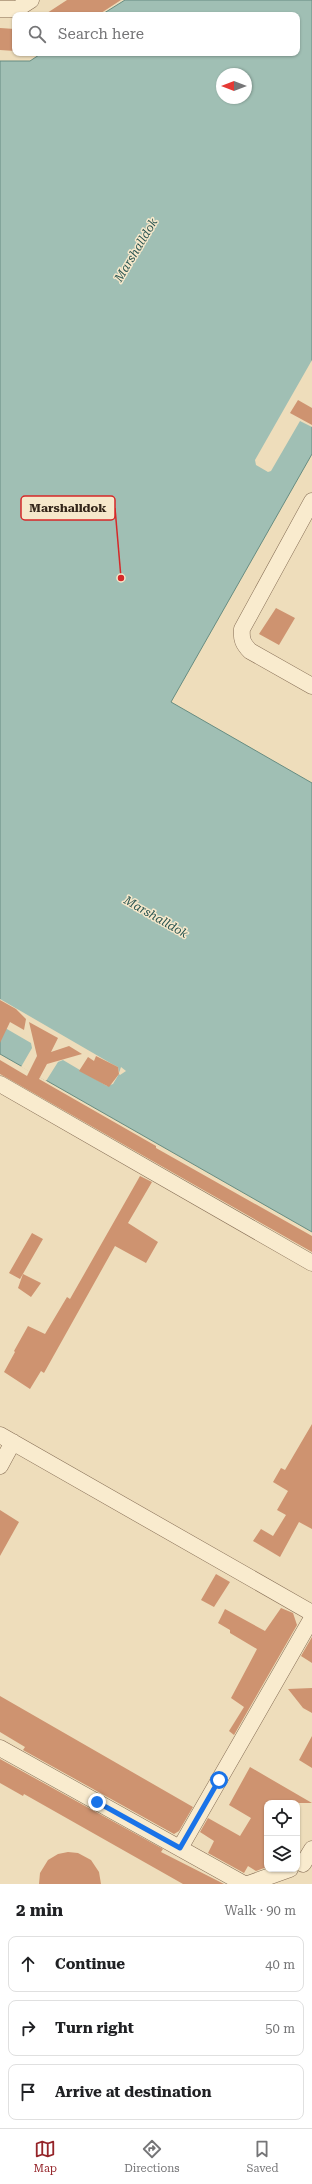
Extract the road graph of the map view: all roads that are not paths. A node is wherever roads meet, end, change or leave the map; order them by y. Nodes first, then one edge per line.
1 (32, 0) edge
2 (0, 10) edge
3 (312, 501) edge
4 (312, 686) edge
5 (0, 1084) edge
6 (312, 1263) edge
7 (7, 1438) edge
8 (0, 1466) edge
9 (312, 1613) edge
10 (312, 1618) edge
11 (0, 1748) edge
12 (180, 1848) junction
13 (312, 1849) edge
14 (301, 1867) edge
15 (244, 1884) edge
16 (248, 1884) edge

1 - 2 lane
3 - 4 lane
5 - 6 lane
7 - 8 lane
7 - 9 lane
10 - 12 lane
11 - 12 lane
12 - 15 lane
13 - 14 lane
14 - 16 lane

